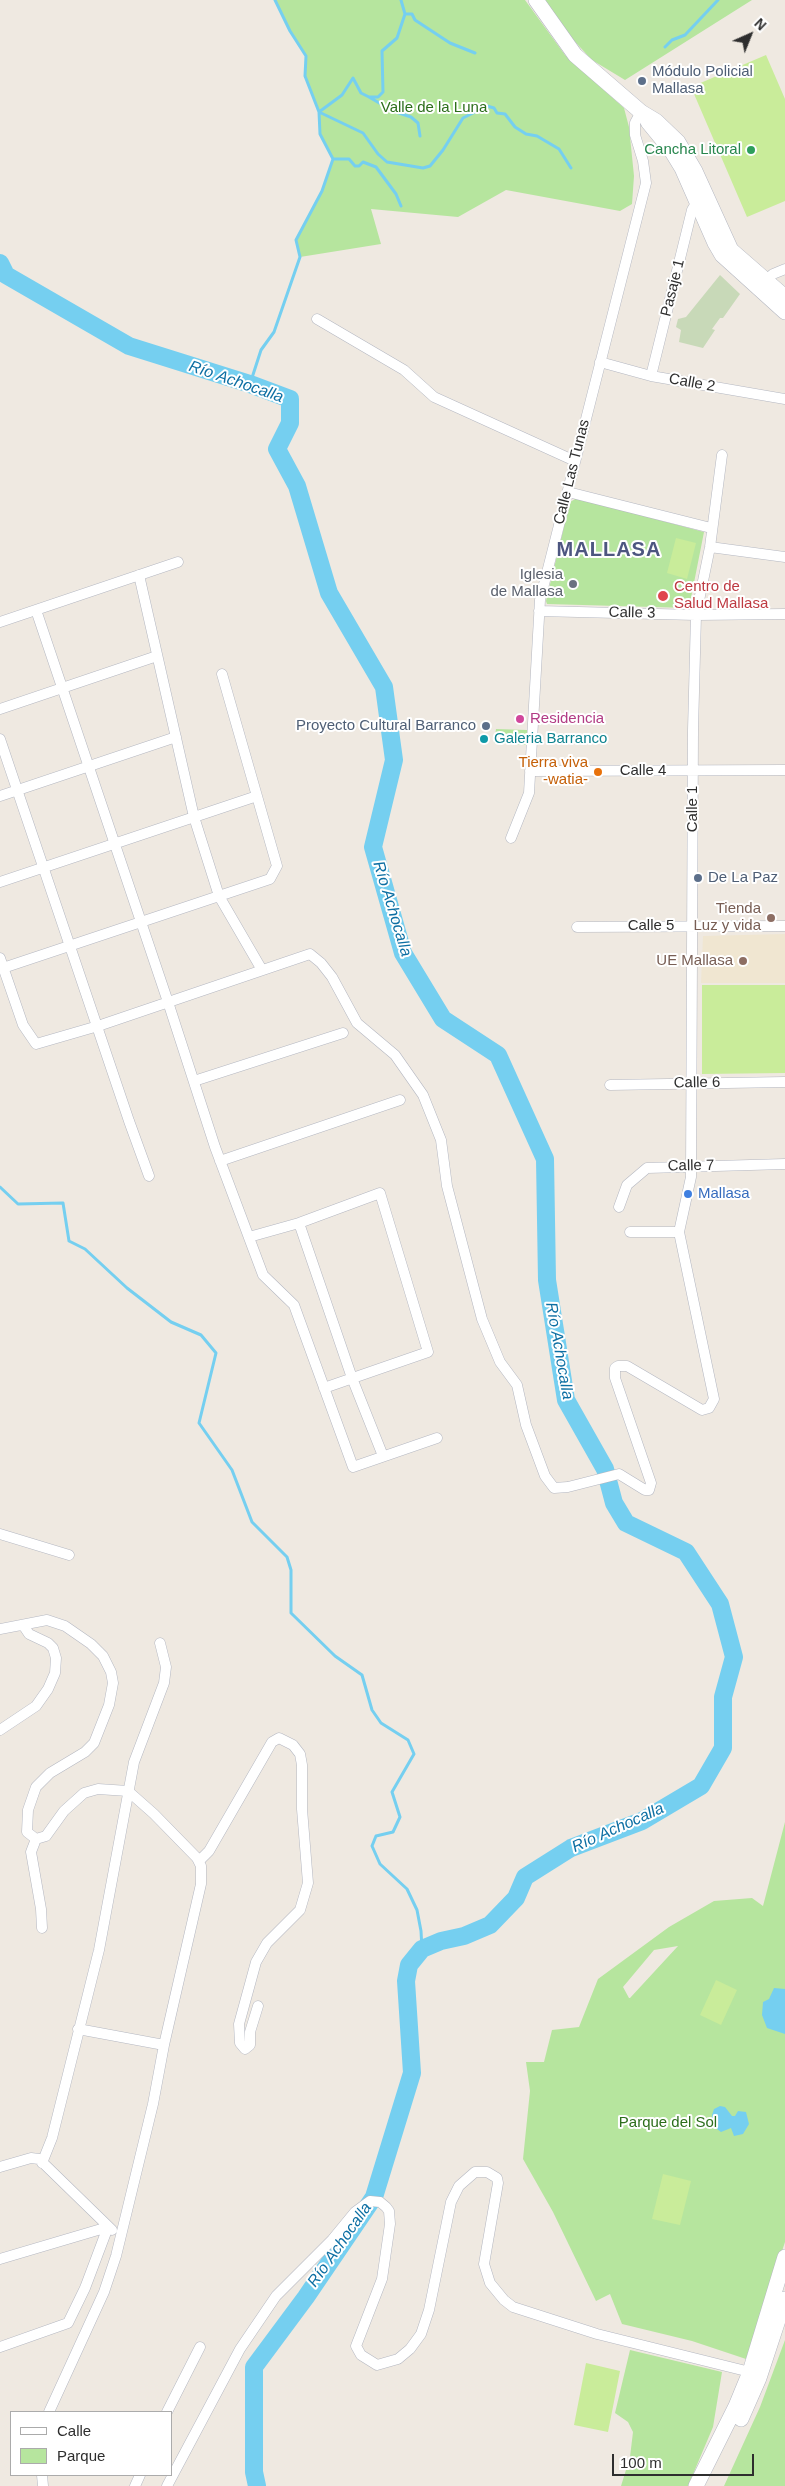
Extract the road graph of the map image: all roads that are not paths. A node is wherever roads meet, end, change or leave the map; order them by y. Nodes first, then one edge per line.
1 (536, 0) edge
2 (641, 112) junction
3 (702, 200) junction
4 (785, 269) edge
5 (763, 284) junction
6 (785, 297) edge
7 (785, 312) edge
8 (317, 320) dead end
9 (600, 362) junction
10 (651, 376) junction
11 (785, 399) edge
12 (722, 455) dead end
13 (575, 461) junction
14 (568, 492) junction
15 (711, 528) junction
16 (710, 547) junction
17 (785, 557) edge
18 (178, 562) dead end
19 (139, 575) junction
20 (36, 610) junction
21 (539, 611) junction
22 (696, 614) junction
23 (785, 614) edge
24 (0, 622) edge
25 (157, 656) junction
26 (222, 674) dead end
27 (63, 688) junction
28 (0, 709) edge
29 (176, 737) junction
30 (0, 739) edge
31 (89, 766) junction
32 (785, 770) edge
33 (530, 771) junction
34 (693, 771) junction
35 (17, 790) junction
36 (0, 796) edge
37 (257, 796) junction
38 (194, 817) junction
39 (511, 838) dead end
40 (115, 843) junction
41 (43, 867) junction
42 (0, 882) edge
43 (220, 896) junction
44 (141, 922) junction
45 (692, 926) junction
46 (785, 926) edge
47 (577, 927) dead end
48 (70, 946) junction
49 (2, 963) edge
50 (262, 970) junction
51 (168, 1002) junction
52 (96, 1026) junction
53 (343, 1033) dead end
54 (194, 1081) junction
55 (690, 1082) junction
56 (785, 1082) edge
57 (610, 1085) dead end
58 (400, 1100) dead end
59 (220, 1161) junction
60 (785, 1164) edge
61 (691, 1166) junction
62 (150, 1176) dead end
63 (619, 1207) dead end
64 (299, 1223) junction
65 (630, 1232) dead end
66 (679, 1232) junction
67 (249, 1237) junction
68 (352, 1378) junction
69 (324, 1388) junction
70 (437, 1438) dead end
71 (383, 1456) junction
72 (0, 1534) edge
73 (69, 1555) dead end
74 (23, 1625) junction
75 (0, 1629) edge
76 (160, 1643) dead end
77 (0, 1730) edge
78 (128, 1791) junction
79 (36, 1839) junction
80 (199, 1862) junction
81 (42, 1928) dead end
82 (258, 2006) dead end
83 (78, 2029) junction
84 (164, 2045) junction
85 (42, 2163) junction
86 (0, 2167) edge
87 (108, 2227) junction
88 (119, 2236) junction
89 (785, 2257) edge
90 (0, 2259) edge
91 (785, 2299) edge
92 (0, 2347) edge
93 (200, 2347) dead end
94 (755, 2375) junction
95 (49, 2411) edge
96 (168, 2411) edge
97 (167, 2486) edge
98 (696, 2486) edge
99 (708, 2486) edge

1 - 2 main road
2 - 3 main road
2 - 9 street, Calle Las Tunas
3 - 5 main road
3 - 10 street, Pasaje 1
4 - 5 street
5 - 6 main road
5 - 7 main road
8 - 13 street
9 - 10 street, Calle 2
9 - 13 street, Calle Las Tunas
10 - 11 street, Calle 2
12 - 15 street, Calle 1
13 - 14 street, Calle Las Tunas
14 - 15 street
14 - 21 street, Calle Las Tunas
15 - 16 street, Calle 1
16 - 17 street
16 - 22 street, Calle 1
18 - 19 street
19 - 20 street
19 - 25 street
20 - 24 street
20 - 27 street
21 - 22 street, Calle 3
21 - 33 street, Calle Las Tunas
22 - 23 street, Calle 3
22 - 34 street, Calle 1
25 - 27 street
25 - 29 street
26 - 37 street
27 - 28 street
27 - 31 street
29 - 31 street
29 - 38 street
30 - 35 street
31 - 35 street
31 - 40 street
32 - 34 street, Calle 4
33 - 34 street, Calle 4
33 - 39 street, Calle Las Tunas
34 - 45 street, Calle 1
35 - 36 street
35 - 41 street
37 - 38 street
37 - 43 street
38 - 40 street
38 - 43 street
40 - 41 street
40 - 44 street
41 - 42 street
41 - 48 street
43 - 44 street
43 - 50 street
44 - 48 street
44 - 51 street
45 - 46 street, Calle 5
45 - 47 street, Calle 5
45 - 55 street, Calle 1
48 - 49 street
48 - 52 street
49 - 52 street
50 - 51 street
50 - 66 street
51 - 52 street
51 - 54 street
52 - 62 street
53 - 54 street
54 - 59 street
55 - 56 street, Calle 6
55 - 57 street, Calle 6
55 - 61 street, Calle 1
58 - 59 street
59 - 67 street
60 - 61 street, Calle 7
61 - 63 street, Calle 7
61 - 66 street, Calle 1
64 - 67 street
64 - 68 street
64 - 68 street
65 - 66 street
67 - 69 street
68 - 69 street
68 - 71 street
69 - 71 street
70 - 71 street
72 - 73 street
74 - 75 street
74 - 77 street
74 - 79 street
76 - 78 street
78 - 79 street
78 - 80 street
78 - 83 street
79 - 81 street
80 - 82 street
80 - 84 street
83 - 84 street
83 - 85 street
84 - 88 street
85 - 86 street
85 - 87 street
87 - 88 street
87 - 90 street
87 - 92 street
88 - 95 street
89 - 94 main road
91 - 94 main road
93 - 96 street
94 - 97 street
94 - 98 main road
94 - 99 main road

